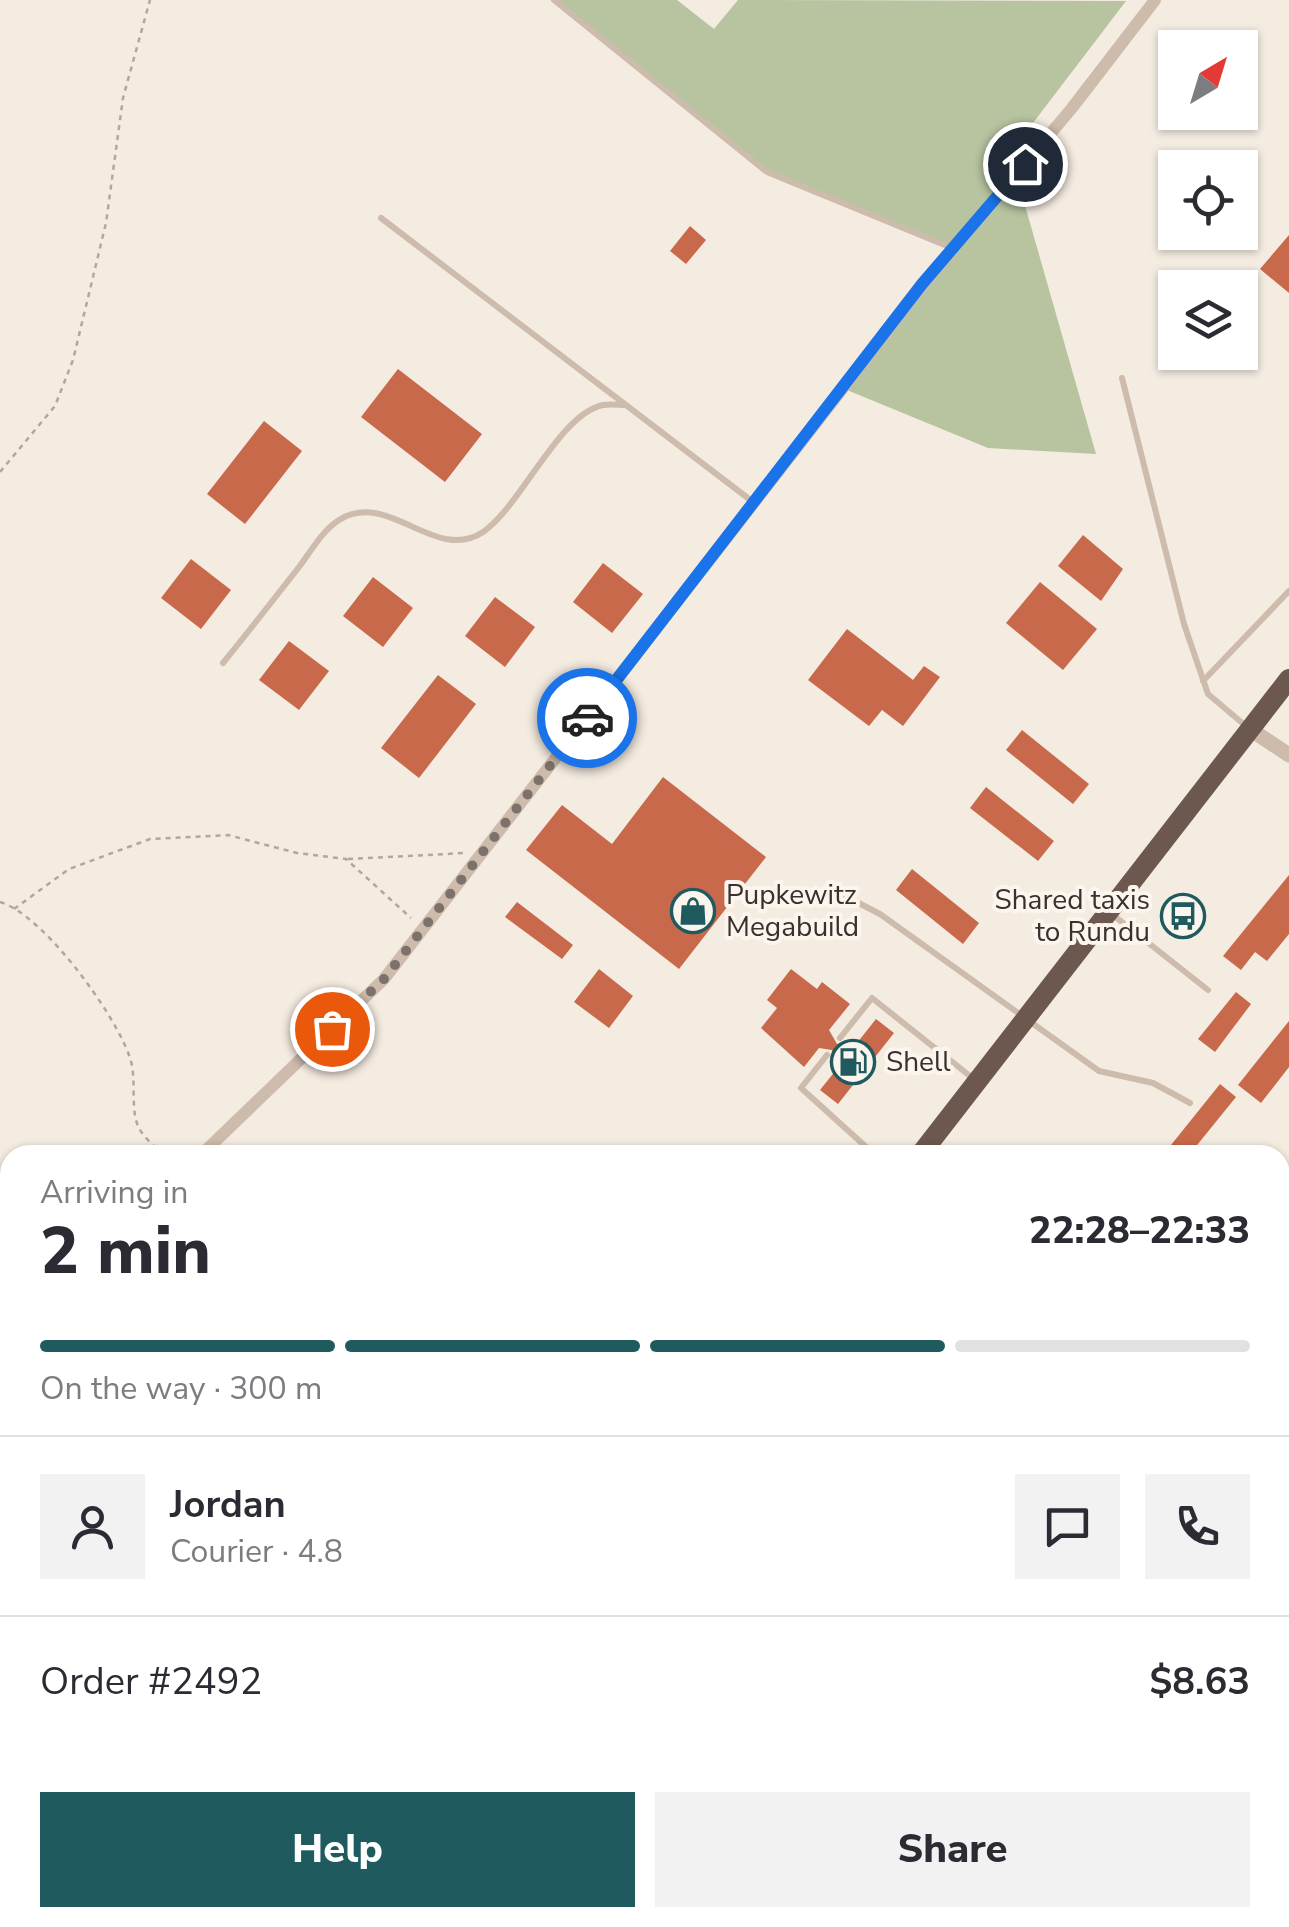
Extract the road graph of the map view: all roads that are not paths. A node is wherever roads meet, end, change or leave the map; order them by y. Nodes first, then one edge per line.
1 (554, 0) edge
2 (1155, 0) edge
3 (381, 218) dead end
4 (954, 248) junction
5 (1122, 378) dead end
6 (626, 405) junction
7 (754, 502) junction
8 (1289, 591) edge
9 (223, 663) dead end
10 (1289, 679) edge
11 (1203, 681) junction
12 (1250, 729) junction
13 (1289, 755) edge
14 (816, 896) dead end
15 (1108, 912) junction
16 (1208, 990) dead end
17 (1023, 1020) junction
18 (840, 1038) dead end
19 (827, 1055) dead end
20 (976, 1080) junction
21 (1190, 1104) dead end
22 (210, 1145) edge
23 (864, 1145) edge
24 (927, 1145) edge

1 - 4 lane
2 - 4 street
3 - 6 lane
4 - 7 street
5 - 11 lane
6 - 7 lane
6 - 9 lane
7 - 22 street
8 - 11 lane
10 - 12 highway
11 - 12 lane
12 - 13 street
12 - 15 highway
14 - 17 lane
15 - 16 lane
15 - 17 highway
17 - 20 highway
17 - 21 lane
18 - 20 lane
19 - 23 lane
20 - 24 highway

